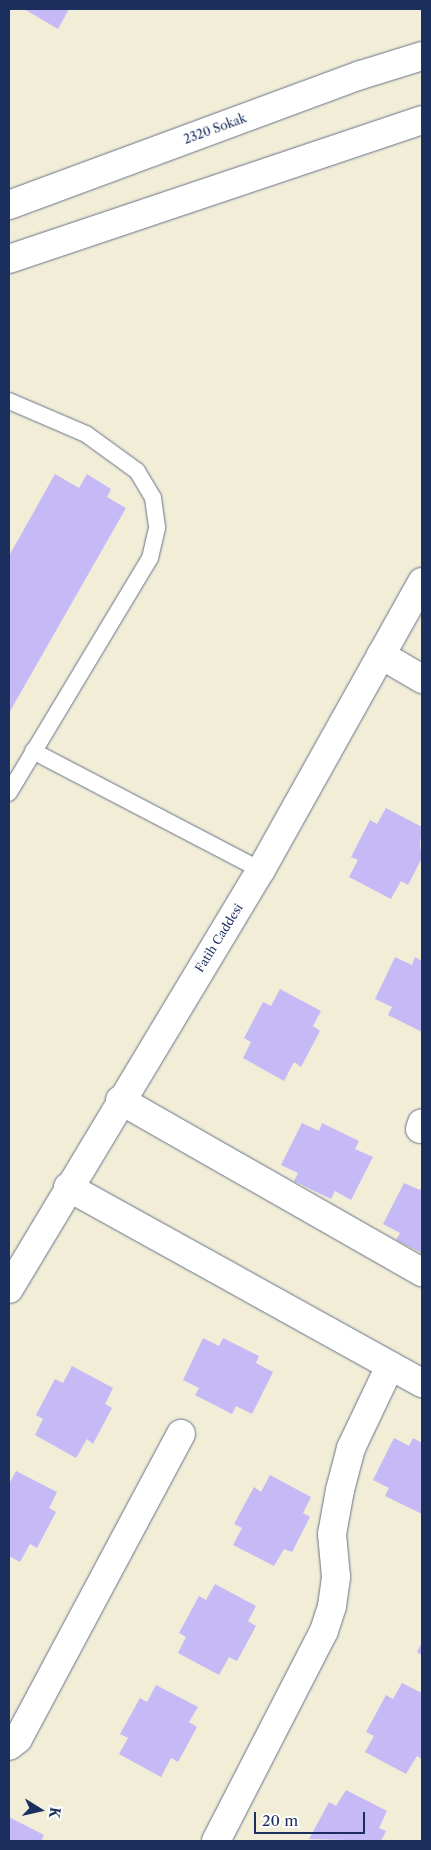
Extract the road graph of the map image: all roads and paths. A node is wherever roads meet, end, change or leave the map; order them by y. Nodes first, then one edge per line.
1 (422, 56) edge
2 (422, 120) edge
3 (9, 205) edge
4 (9, 259) edge
5 (9, 401) edge
6 (422, 582) edge
7 (381, 655) junction
8 (422, 679) edge
9 (34, 751) junction
10 (9, 793) edge
11 (261, 870) junction
12 (120, 1100) junction
13 (68, 1188) junction
14 (422, 1272) edge
15 (9, 1289) edge
16 (390, 1366) junction
17 (422, 1383) edge
18 (181, 1434) dead end
19 (9, 1746) edge
20 (216, 1841) edge

1 - 3 street, 2320 Sokak
2 - 4 street
5 - 9 lane
6 - 7 street, Fatih Caddesi
7 - 8 street
7 - 11 street, Fatih Caddesi
9 - 10 lane
9 - 11 lane
11 - 12 street, Fatih Caddesi
12 - 13 street, Fatih Caddesi
12 - 14 street
13 - 15 street, Fatih Caddesi
13 - 16 street
16 - 17 street
16 - 20 street
18 - 19 street

